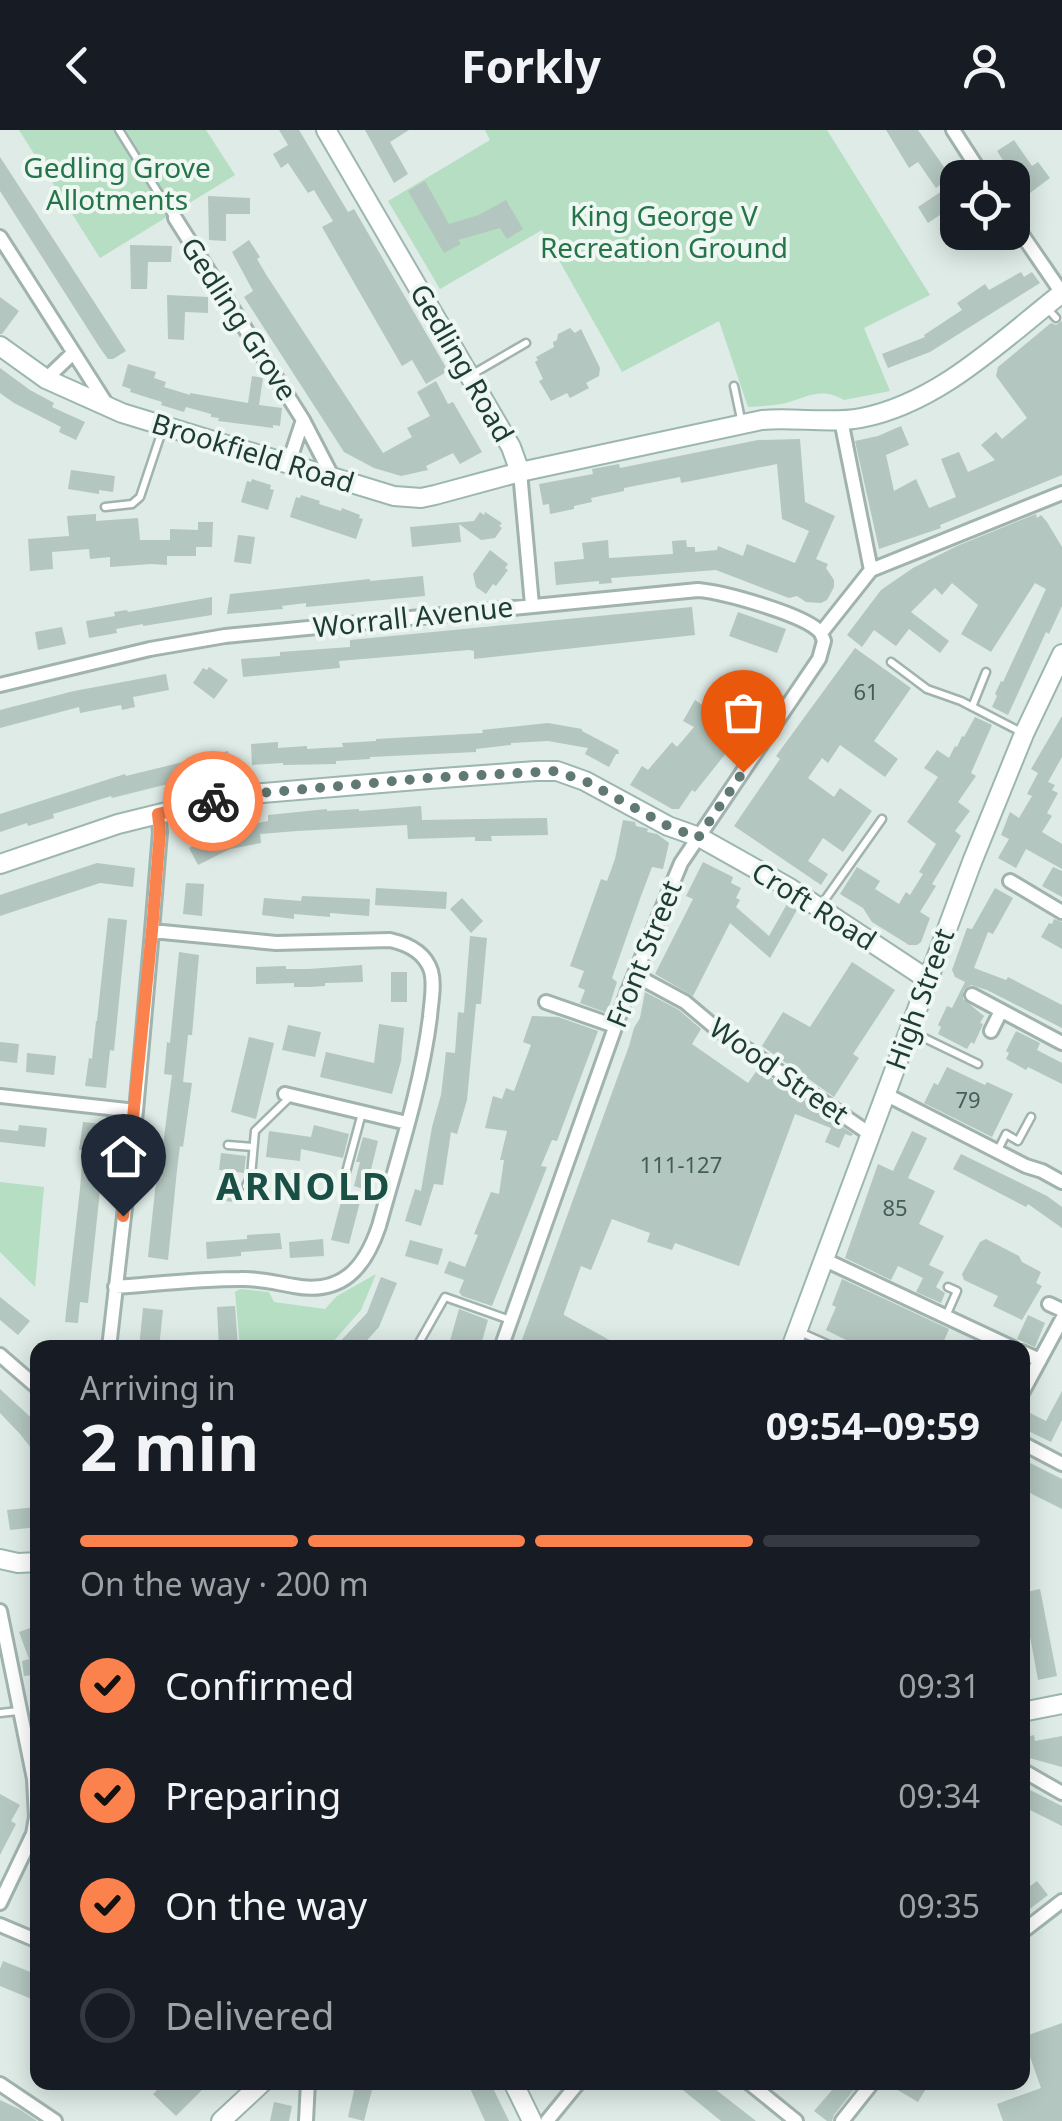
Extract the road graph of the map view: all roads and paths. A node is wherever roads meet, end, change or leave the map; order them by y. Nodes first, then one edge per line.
1 (119, 130) edge
2 (326, 130) edge
3 (953, 130) edge
4 (972, 160) edge
5 (175, 218) joint
6 (0, 237) edge
7 (1030, 246) edge
8 (1062, 293) edge
9 (526, 342) dead end
10 (0, 346) edge
11 (74, 352) junction
12 (470, 376) junction
13 (46, 379) junction
14 (734, 386) dead end
15 (109, 408) junction
16 (304, 420) junction
17 (841, 420) junction
18 (742, 425) junction
19 (163, 426) junction
20 (288, 465) junction
21 (520, 472) junction
22 (333, 478) junction
23 (1062, 492) edge
24 (105, 507) dead end
25 (871, 570) junction
26 (532, 605) junction
27 (821, 633) junction
28 (1062, 654) edge
29 (890, 662) dead end
30 (986, 672) dead end
31 (0, 684) edge
32 (972, 706) junction
33 (1024, 734) junction
34 (158, 814) junction
35 (882, 819) dead end
36 (698, 838) junction
37 (0, 864) edge
38 (1010, 881) dead end
39 (1045, 902) junction
40 (820, 908) junction
41 (1062, 912) edge
42 (1037, 918) dead end
43 (152, 931) junction
44 (635, 975) junction
45 (927, 979) junction
46 (972, 995) dead end
47 (546, 1002) dead end
48 (1002, 1011) junction
49 (615, 1026) junction
50 (908, 1030) junction
51 (991, 1031) dead end
52 (1062, 1043) edge
53 (978, 1064) dead end
54 (885, 1094) junction
55 (288, 1095) joint
56 (0, 1096) edge
57 (136, 1111) junction
58 (362, 1112) junction
59 (1031, 1118) dead end
60 (407, 1123) junction
61 (870, 1134) junction
62 (228, 1145) dead end
63 (253, 1147) junction
64 (997, 1152) junction
65 (346, 1172) dead end
66 (1062, 1182) edge
67 (246, 1186) dead end
68 (823, 1259) junction
69 (906, 1280) dead end
70 (948, 1286) dead end
71 (115, 1287) junction
72 (899, 1294) junction
73 (946, 1316) junction
74 (1062, 1319) edge
75 (510, 1320) junction
76 (794, 1339) edge
77 (110, 1340) edge
78 (421, 1340) edge
79 (504, 1340) edge
80 (997, 1340) edge
81 (0, 1355) edge
82 (1030, 1356) edge
83 (1040, 1360) junction
84 (1030, 1378) edge
85 (30, 1381) edge
86 (1030, 1447) edge
87 (1062, 1464) edge
88 (0, 1559) edge
89 (30, 1562) edge
90 (0, 1611) edge
91 (2, 1639) edge
92 (1062, 1704) edge
93 (1030, 1710) edge
94 (20, 1711) junction
95 (0, 1713) edge
96 (30, 1760) edge
97 (1030, 1774) edge
98 (1062, 1792) edge
99 (30, 1839) edge
100 (5, 1877) edge
101 (1062, 1901) edge
102 (0, 1903) edge
103 (0, 1925) edge
104 (1030, 1926) edge
105 (30, 1938) edge
106 (0, 2084) edge
107 (254, 2090) edge
108 (308, 2090) edge
109 (517, 2090) edge
110 (572, 2090) edge
111 (758, 2090) edge
112 (867, 2090) edge
113 (55, 2121) edge
114 (221, 2121) edge
115 (306, 2121) edge
116 (532, 2121) edge
117 (547, 2121) edge
118 (796, 2121) edge
119 (842, 2121) edge

1 - 5 lane
2 - 12 street, Gedling Road
3 - 4 street
5 - 16 street, Gedling Grove
6 - 11 street
7 - 8 street
8 - 17 street, Gedling Road
9 - 12 lane
10 - 13 street, Brookfield Road
11 - 13 street
11 - 15 street
12 - 21 street, Gedling Road
13 - 15 street, Brookfield Road
14 - 18 lane
15 - 19 street, Brookfield Road
16 - 20 street, Gedling Grove
16 - 22 street, Gedling Grove
17 - 18 street, Gedling Road
17 - 25 street
18 - 21 street, Gedling Road
19 - 20 street, Brookfield Road
19 - 24 lane
20 - 22 street, Brookfield Road
21 - 22 street, Brookfield Road
21 - 26 street
23 - 25 street, Front Street
25 - 27 street, Front Street
26 - 27 street, Worrall Avenue
26 - 31 street, Worrall Avenue
27 - 36 street, Front Street
28 - 33 street, High Street
29 - 32 lane
30 - 32 lane
32 - 33 lane
33 - 45 street, High Street
34 - 36 street, Croft Road
34 - 37 street, Croft Road
34 - 43 street
35 - 40 lane
36 - 40 street, Croft Road
36 - 44 street, Front Street
38 - 39 street
39 - 41 street
39 - 42 street
40 - 45 street, Croft Road
43 - 57 street
43 - 60 street
44 - 49 street, Front Street
44 - 61 street, Wood Street
45 - 50 street, High Street
46 - 48 street
47 - 49 street
48 - 51 street
48 - 52 street
49 - 75 street, Front Street
50 - 53 lane
50 - 54 street, High Street
54 - 61 street, High Street
54 - 64 street
55 - 58 street
55 - 63 lane
56 - 57 street
57 - 71 street
58 - 60 street
58 - 65 lane
59 - 64 lane
60 - 71 street
61 - 68 street, High Street
62 - 63 lane
63 - 67 lane
64 - 66 street
68 - 72 street
68 - 76 street, High Street
69 - 72 lane
70 - 73 lane
71 - 77 street
72 - 73 street
73 - 80 street
74 - 83 street
75 - 78 lane
75 - 79 street, Front Street
81 - 85 street
82 - 83 street
83 - 84 street
86 - 87 street
88 - 89 street
90 - 91 street
91 - 94 street
92 - 93 street
94 - 95 lane
94 - 96 street
97 - 98 street
99 - 100 street
100 - 102 street
101 - 104 street
103 - 105 street
106 - 113 street
107 - 114 street
108 - 115 street
109 - 116 street
110 - 117 street
111 - 118 street
112 - 119 street

